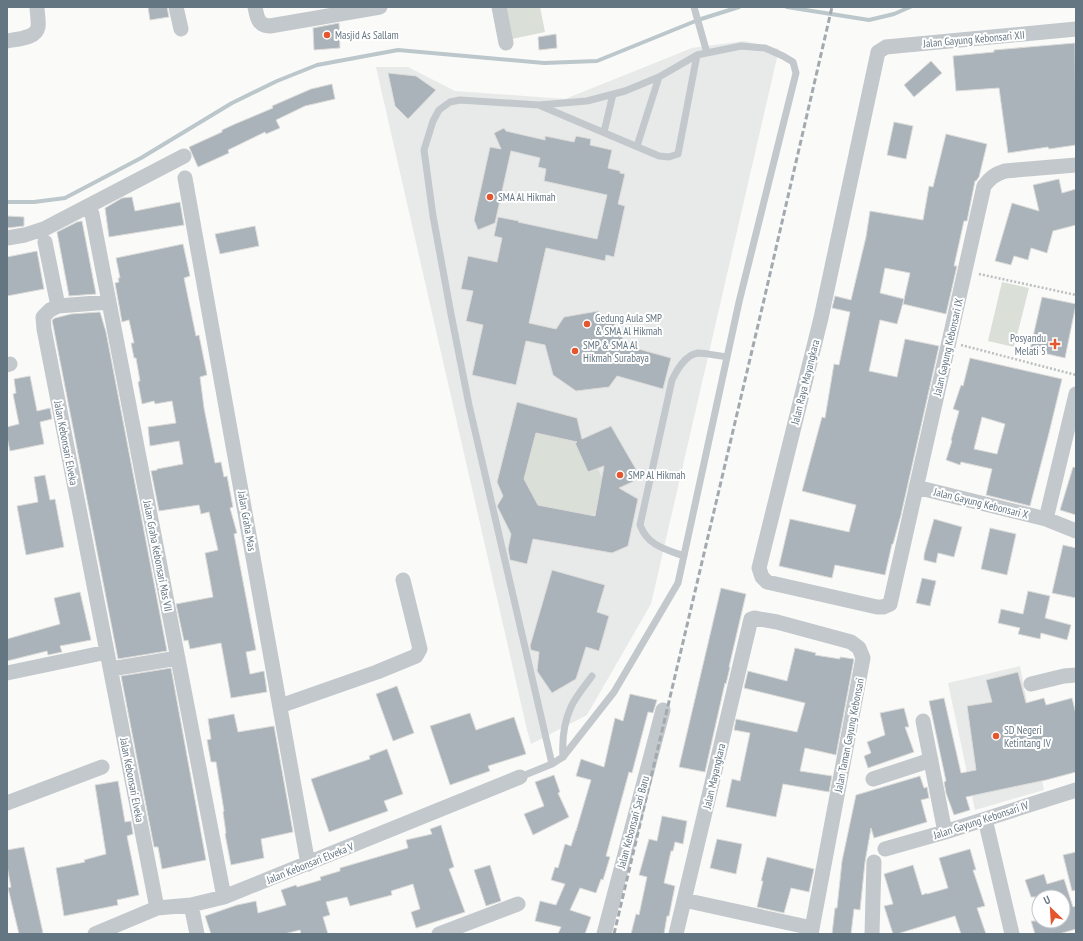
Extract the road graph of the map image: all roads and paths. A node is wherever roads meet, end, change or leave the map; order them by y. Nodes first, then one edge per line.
1 (36, 7) edge
2 (176, 7) edge
3 (255, 7) edge
4 (380, 7) edge
5 (499, 7) edge
6 (694, 7) edge
7 (181, 29) dead end
8 (1076, 30) edge
9 (7, 41) edge
10 (506, 43) dead end
11 (707, 53) junction
12 (697, 55) junction
13 (876, 56) joint
14 (659, 77) junction
15 (613, 94) junction
16 (539, 105) junction
17 (604, 132) junction
18 (637, 146) junction
19 (184, 156) dead end
20 (1076, 165) edge
21 (185, 178) dead end
22 (92, 214) dead end
23 (7, 238) edge
24 (45, 242) dead end
25 (965, 271) junction
26 (1076, 295) edge
27 (109, 302) junction
28 (58, 306) junction
29 (949, 342) junction
30 (726, 357) junction
31 (1076, 375) edge
32 (1076, 394) edge
33 (916, 487) junction
34 (1046, 519) junction
35 (1076, 531) edge
36 (684, 556) junction
37 (403, 580) dead end
38 (890, 604) joint
39 (752, 619) joint
40 (107, 652) junction
41 (178, 658) junction
42 (110, 669) junction
43 (7, 673) edge
44 (1076, 675) edge
45 (592, 676) dead end
46 (1031, 684) dead end
47 (280, 706) junction
48 (663, 710) dead end
49 (923, 721) dead end
50 (563, 757) junction
51 (931, 760) junction
52 (552, 764) junction
53 (102, 767) dead end
54 (520, 778) joint
55 (873, 780) dead end
56 (1076, 790) edge
57 (7, 803) edge
58 (985, 819) junction
59 (945, 832) junction
60 (885, 849) dead end
61 (874, 862) dead end
62 (308, 864) junction
63 (224, 897) junction
64 (684, 900) junction
65 (518, 904) dead end
66 (191, 905) junction
67 (157, 908) junction
68 (812, 931) edge
69 (95, 934) edge
70 (197, 934) edge
71 (439, 934) edge
72 (604, 934) edge
73 (676, 934) edge
74 (872, 934) edge
75 (1012, 934) edge

1 - 9 street
2 - 7 street
3 - 4 street
5 - 10 street
6 - 11 lane
8 - 13 street, Jalan Gayung Kebonsari XII
11 - 12 lane
11 - 30 lane
12 - 14 lane
12 - 18 lane
13 - 38 street, Jalan Raya Mayangkara
14 - 15 lane
14 - 18 lane
15 - 16 lane
15 - 17 lane
16 - 17 lane
16 - 52 lane
17 - 18 lane
19 - 23 street
20 - 25 street, Jalan Gayung Kebonsari IX
21 - 47 street, Jalan Graha Mas
22 - 27 street, Jalan Graha Kebonsari Mas VII
24 - 28 street
25 - 26 path
25 - 29 street, Jalan Gayung Kebonsari IX
27 - 28 street
27 - 41 street, Jalan Graha Kebonsari Mas VII
28 - 40 street, Jalan Kebonsari Elveka
29 - 31 path
29 - 33 street, Jalan Gayung Kebonsari IX
30 - 36 lane
30 - 36 lane
32 - 34 street
33 - 34 street, Jalan Gayung Kebonsari X
33 - 38 street, Jalan Gayung Kebonsari IX
34 - 35 street, Jalan Gayung Kebonsari X
36 - 50 lane
37 - 47 street
39 - 64 street, Jalan Mayangkara
39 - 68 street, Jalan Taman Gayung Kebonsari
40 - 42 street, Jalan Kebonsari Elveka
40 - 43 street
41 - 42 street
41 - 63 street, Jalan Graha Kebonsari Mas VII
42 - 67 street, Jalan Kebonsari Elveka
44 - 46 street
45 - 50 lane
47 - 62 street, Jalan Graha Mas
48 - 72 street, Jalan Kebonsari Sari Baru
49 - 51 street
50 - 52 lane
51 - 55 street
51 - 59 street
52 - 54 lane
53 - 57 street
54 - 62 street, Jalan Kebonsari Elveka V
56 - 58 street, Jalan Gayung Kebonsari IV
58 - 59 street, Jalan Gayung Kebonsari IV
58 - 75 street
59 - 60 street, Jalan Gayung Kebonsari IV
61 - 74 street
62 - 63 street, Jalan Kebonsari Elveka V
63 - 66 street, Jalan Kebonsari Elveka V
64 - 68 street
64 - 73 street, Jalan Mayangkara
65 - 71 street
66 - 67 street, Jalan Kebonsari Elveka V
66 - 70 street
67 - 69 street, Jalan Kebonsari Elveka V

